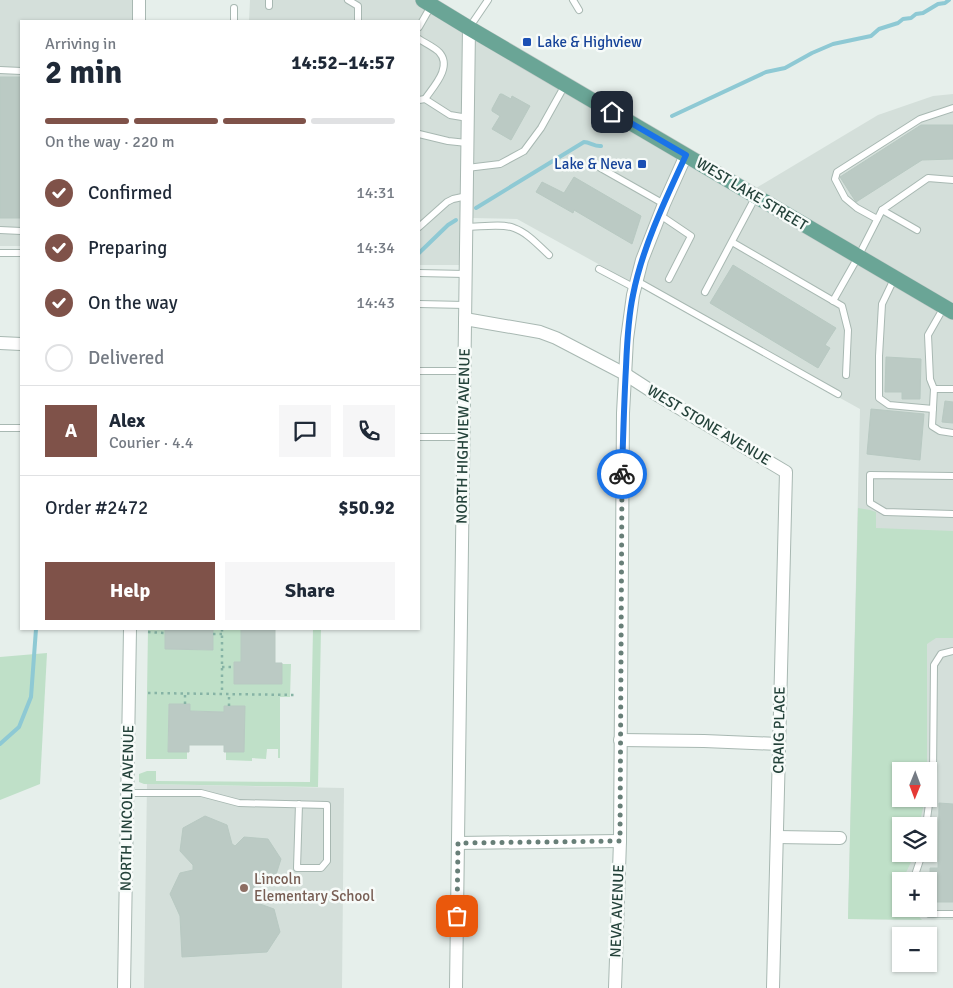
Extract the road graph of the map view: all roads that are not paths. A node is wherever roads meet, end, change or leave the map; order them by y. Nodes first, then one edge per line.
1 (140, 0) edge
2 (350, 0) edge
3 (488, 0) edge
4 (573, 0) edge
5 (427, 3) edge
6 (234, 8) dead end
7 (579, 10) dead end
8 (139, 20) edge
9 (234, 20) edge
10 (358, 20) edge
11 (420, 24) edge
12 (469, 28) junction
13 (420, 40) edge
14 (0, 70) edge
15 (20, 71) edge
16 (566, 85) junction
17 (422, 99) edge
18 (953, 108) edge
19 (468, 118) junction
20 (420, 134) edge
21 (467, 143) junction
22 (686, 155) junction
23 (597, 166) dead end
24 (467, 168) junction
25 (953, 180) edge
26 (466, 196) junction
27 (756, 196) junction
28 (662, 209) junction
29 (882, 210) junction
30 (877, 219) junction
31 (420, 226) edge
32 (466, 227) junction
33 (0, 230) edge
34 (917, 230) dead end
35 (20, 231) edge
36 (732, 242) junction
37 (0, 253) edge
38 (20, 254) edge
39 (550, 255) dead end
40 (858, 257) junction
41 (599, 269) dead end
42 (420, 274) edge
43 (466, 274) junction
44 (669, 278) dead end
45 (895, 278) junction
46 (636, 284) junction
47 (705, 292) dead end
48 (833, 301) junction
49 (420, 304) edge
50 (465, 305) junction
51 (948, 310) edge
52 (465, 320) junction
53 (0, 343) edge
54 (20, 344) edge
55 (420, 371) edge
56 (464, 371) junction
57 (625, 374) junction
58 (846, 375) dead end
59 (934, 389) junction
60 (953, 390) edge
61 (838, 394) dead end
62 (933, 409) junction
63 (0, 428) edge
64 (20, 428) edge
65 (953, 433) edge
66 (420, 436) edge
67 (463, 437) junction
68 (786, 472) joint
69 (953, 476) edge
70 (953, 514) edge
71 (130, 630) edge
72 (953, 651) edge
73 (620, 740) junction
74 (779, 744) junction
75 (127, 793) junction
76 (299, 804) junction
77 (927, 817) edge
78 (777, 837) junction
79 (840, 838) dead end
80 (620, 841) junction
81 (458, 843) junction
82 (937, 914) edge
83 (953, 914) edge
84 (124, 988) edge
85 (456, 988) edge
86 (615, 988) edge
87 (773, 988) edge

1 - 8 street
2 - 10 lane
3 - 12 lane
4 - 7 lane
5 - 11 lane
5 - 12 main road, WEST LAKE STREET
6 - 9 lane
12 - 16 main road, WEST LAKE STREET
12 - 19 street, NORTH HIGHVIEW AVENUE
13 - 17 lane
14 - 15 lane
16 - 22 main road, WEST LAKE STREET
16 - 24 lane
17 - 19 lane
18 - 30 lane
19 - 21 street, NORTH HIGHVIEW AVENUE
20 - 21 lane
21 - 24 street, NORTH HIGHVIEW AVENUE
22 - 27 main road, WEST LAKE STREET
22 - 28 street, NEVA AVENUE
23 - 28 lane
24 - 26 street, NORTH HIGHVIEW AVENUE
25 - 29 lane
26 - 31 lane
26 - 32 street, NORTH HIGHVIEW AVENUE
27 - 36 lane
27 - 40 main road, WEST LAKE STREET
28 - 44 lane
28 - 46 street, NEVA AVENUE
29 - 30 lane
29 - 34 lane
30 - 40 lane
32 - 39 lane
32 - 43 street, NORTH HIGHVIEW AVENUE
33 - 35 lane
36 - 47 lane
36 - 48 lane
37 - 38 lane
40 - 45 main road, WEST LAKE STREET
40 - 48 lane
41 - 46 lane
42 - 43 lane
43 - 50 street, NORTH HIGHVIEW AVENUE
45 - 51 main road, WEST LAKE STREET
45 - 62 lane
46 - 57 street, NEVA AVENUE
46 - 61 lane
48 - 58 lane
49 - 50 lane
50 - 52 street, NORTH HIGHVIEW AVENUE
51 - 59 lane
52 - 56 street, NORTH HIGHVIEW AVENUE
52 - 57 street, WEST STONE AVENUE
53 - 54 street
55 - 56 lane
56 - 67 street, NORTH HIGHVIEW AVENUE
57 - 68 street, WEST STONE AVENUE
57 - 73 street, NEVA AVENUE
59 - 60 lane
59 - 62 lane
62 - 65 lane
63 - 64 lane
66 - 67 lane
67 - 81 street, NORTH HIGHVIEW AVENUE
68 - 74 street, CRAIG PLACE
69 - 70 lane
71 - 75 street, NORTH LINCOLN AVENUE
72 - 77 lane
73 - 74 street
73 - 80 street, NEVA AVENUE
74 - 78 street, CRAIG PLACE
75 - 76 lane
75 - 84 street, NORTH LINCOLN AVENUE
76 - 76 lane
78 - 79 street
78 - 87 street, CRAIG PLACE
80 - 81 street
80 - 86 street, NEVA AVENUE
81 - 85 street, NORTH HIGHVIEW AVENUE
82 - 83 lane

